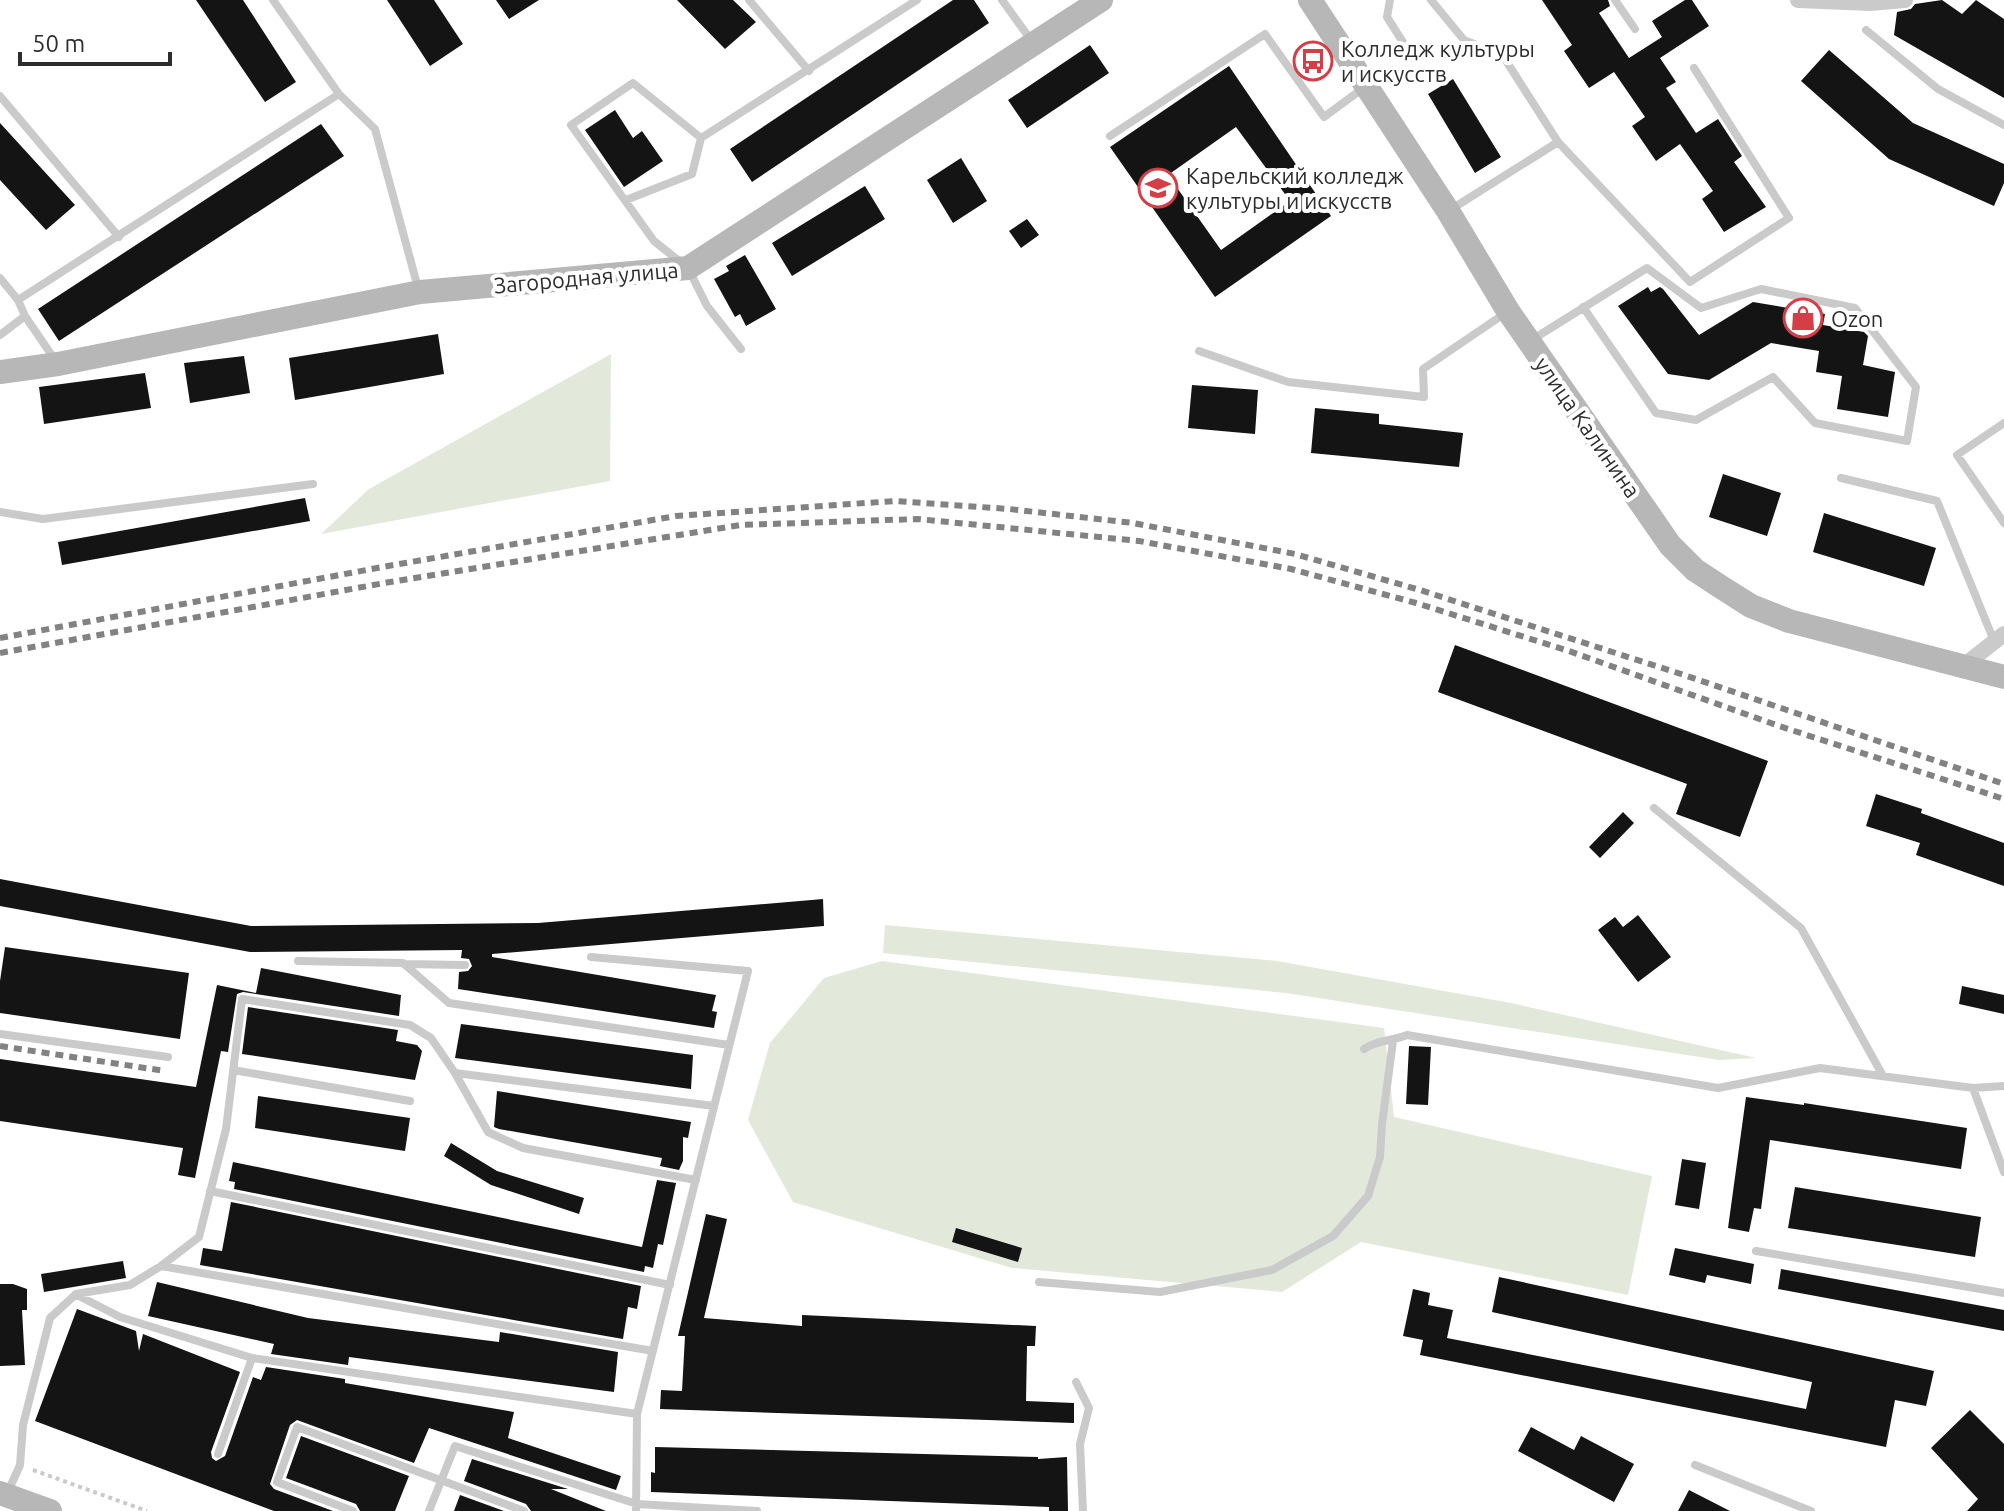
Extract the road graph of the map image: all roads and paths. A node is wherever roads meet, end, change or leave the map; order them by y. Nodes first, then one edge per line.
1 (273, 0) edge
2 (749, 0) edge
3 (917, 0) edge
4 (1002, 0) edge
5 (1101, 0) edge
6 (1310, 0) edge
7 (1390, 0) edge
8 (1431, 0) edge
9 (1615, 0) edge
10 (1798, 0) edge
11 (1905, 0) edge
12 (1635, 29) dead end
13 (1866, 30) dead end
14 (1034, 44) junction
15 (1413, 58) dead end
16 (1694, 68) dead end
17 (809, 71) junction
18 (1367, 86) junction
19 (339, 94) junction
20 (0, 96) edge
21 (2004, 125) edge
22 (1110, 136) dead end
23 (701, 138) junction
24 (1558, 142) junction
25 (626, 200) junction
26 (1448, 211) junction
27 (119, 237) junction
28 (688, 268) junction
29 (0, 278) edge
30 (420, 292) junction
31 (18, 300) junction
32 (1583, 307) junction
33 (1508, 311) junction
34 (25, 316) junction
35 (0, 335) edge
36 (1529, 341) junction
37 (741, 349) dead end
38 (1199, 351) dead end
39 (58, 364) junction
40 (0, 372) edge
41 (2004, 423) edge
42 (1841, 478) dead end
43 (313, 484) dead end
44 (0, 512) edge
45 (2004, 523) edge
46 (1999, 637) edge
47 (1962, 667) junction
48 (2004, 677) edge
49 (1654, 808) dead end
50 (591, 957) dead end
51 (298, 961) dead end
52 (403, 963) junction
53 (465, 965) dead end
54 (0, 1034) edge
55 (1393, 1041) junction
56 (729, 1045) junction
57 (1364, 1049) dead end
58 (168, 1057) dead end
59 (233, 1070) junction
60 (455, 1073) junction
61 (1883, 1076) junction
62 (2004, 1086) edge
63 (1973, 1088) junction
64 (410, 1101) dead end
65 (714, 1106) junction
66 (2004, 1172) edge
67 (696, 1180) junction
68 (210, 1191) junction
69 (1756, 1251) dead end
70 (161, 1266) junction
71 (1039, 1282) dead end
72 (670, 1285) junction
73 (2004, 1293) edge
74 (76, 1294) junction
75 (653, 1351) junction
76 (252, 1358) junction
77 (1076, 1382) dead end
78 (637, 1414) junction
79 (218, 1454) dead end
80 (20, 1465) junction
81 (1695, 1465) dead end
82 (441, 1481) junction
83 (3, 1494) edge
84 (637, 1508) edge
85 (728, 1510) edge
86 (50, 1511) edge
87 (147, 1511) edge
88 (353, 1511) edge
89 (429, 1511) edge
90 (524, 1511) edge
91 (757, 1511) edge
92 (1083, 1511) edge
93 (1811, 1511) edge

1 - 19 lane
2 - 17 lane
3 - 17 lane
4 - 14 lane
5 - 14 street, Загородная улица
6 - 18 street, улица Калинина
7 - 15 lane
8 - 24 lane
9 - 12 lane
10 - 11 street
13 - 21 lane
14 - 28 street, Загородная улица
16 - 24 lane
17 - 23 lane
18 - 22 lane
18 - 26 street, улица Калинина
19 - 27 lane
19 - 30 lane
20 - 27 lane
23 - 25 lane
23 - 25 lane
24 - 26 lane
25 - 28 lane
26 - 33 street, улица Калинина
27 - 31 lane
28 - 30 street, Загородная улица
28 - 37 lane
29 - 31 lane
30 - 39 street, Загородная улица
31 - 34 lane
32 - 32 lane
32 - 36 lane
33 - 36 street, улица Калинина
33 - 38 lane
34 - 35 lane
34 - 39 lane
36 - 47 street, улица Калинина
39 - 40 street, Загородная улица
41 - 45 lane
42 - 46 lane
43 - 44 lane
46 - 47 street
47 - 48 street, улица Калинина
49 - 61 lane
50 - 56 lane
51 - 52 lane
52 - 53 lane
52 - 56 lane
54 - 58 lane
55 - 57 lane
55 - 61 lane
55 - 71 lane
56 - 65 lane
59 - 60 lane
59 - 64 lane
59 - 68 lane
60 - 65 lane
60 - 67 lane
61 - 63 lane
62 - 63 lane
63 - 66 lane
65 - 67 lane
67 - 72 lane
68 - 70 lane
68 - 72 lane
69 - 73 lane
70 - 74 lane
70 - 75 lane
72 - 75 lane
74 - 76 lane
74 - 80 lane
75 - 78 lane
76 - 78 lane
76 - 79 lane
77 - 92 lane
78 - 84 lane
80 - 83 lane
80 - 87 path
81 - 93 lane
82 - 84 lane
82 - 88 lane
82 - 89 lane
82 - 90 lane
83 - 86 street
84 - 85 lane
85 - 91 lane

